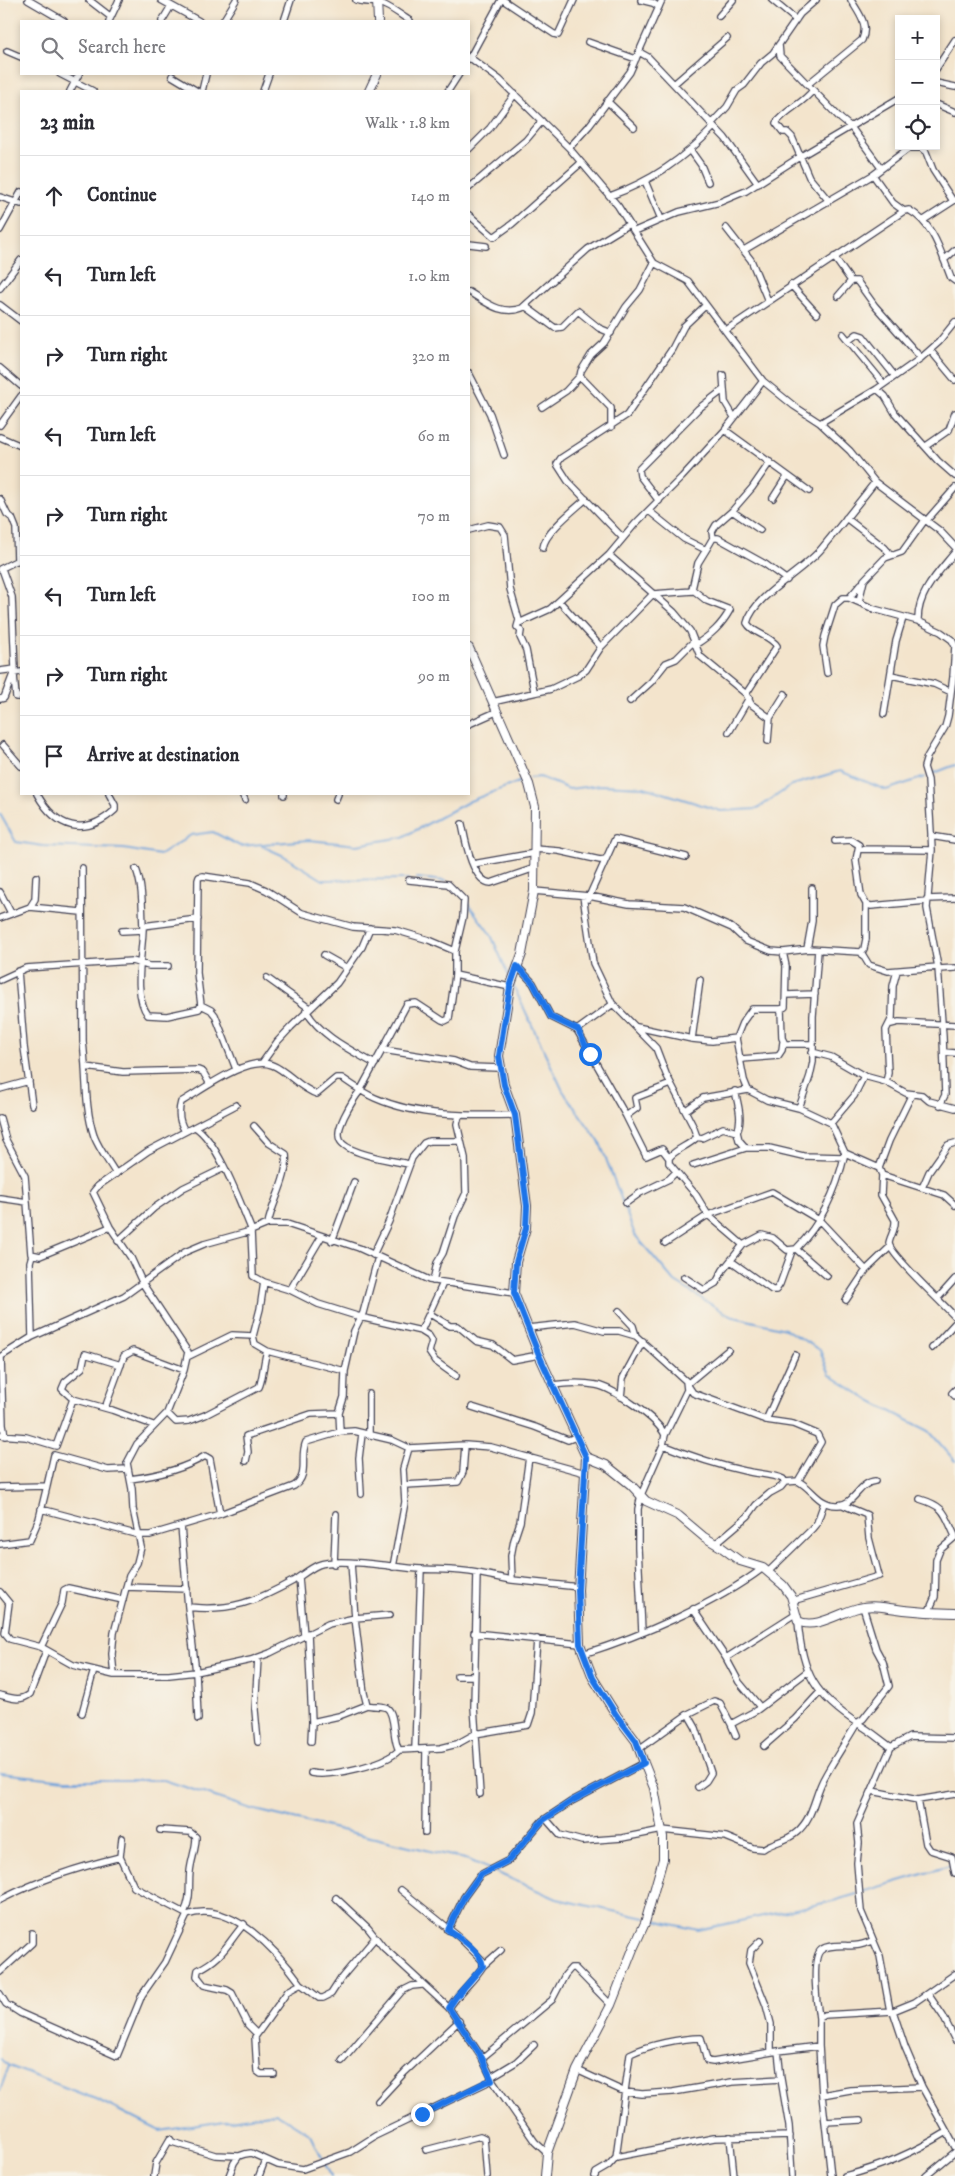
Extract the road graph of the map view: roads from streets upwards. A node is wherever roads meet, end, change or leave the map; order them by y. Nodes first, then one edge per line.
1 (28, 0) edge
2 (89, 0) edge
3 (119, 0) edge
4 (162, 0) edge
5 (236, 0) edge
6 (291, 0) edge
7 (356, 0) edge
8 (574, 0) edge
9 (641, 0) edge
10 (662, 0) edge
11 (732, 0) edge
12 (772, 0) edge
13 (816, 0) edge
14 (851, 0) edge
15 (378, 1) edge
16 (500, 1) edge
17 (171, 6) junction
18 (659, 7) junction
19 (719, 16) dead end
20 (110, 19) edge
21 (62, 20) edge
22 (163, 20) edge
23 (197, 20) edge
24 (224, 20) edge
25 (284, 20) edge
26 (378, 20) edge
27 (408, 20) edge
28 (796, 20) junction
29 (727, 38) dead end
30 (955, 40) edge
31 (588, 42) dead end
32 (779, 45) junction
33 (7, 51) dead end
34 (773, 53) junction
35 (637, 55) junction
36 (470, 56) edge
37 (780, 56) junction
38 (20, 57) edge
39 (470, 59) edge
40 (940, 63) edge
41 (62, 75) edge
42 (78, 75) edge
43 (206, 75) edge
44 (269, 75) edge
45 (377, 75) edge
46 (458, 75) edge
47 (172, 76) dead end
48 (75, 80) junction
49 (674, 84) junction
50 (808, 84) junction
51 (940, 84) edge
52 (955, 86) edge
53 (70, 90) edge
54 (91, 90) edge
55 (195, 90) edge
56 (202, 90) edge
57 (263, 90) edge
58 (369, 90) edge
59 (449, 90) edge
60 (813, 90) junction
61 (515, 94) junction
62 (895, 100) edge
63 (607, 101) junction
64 (938, 105) edge
65 (955, 112) edge
66 (542, 121) junction
67 (713, 125) junction
68 (634, 127) dead end
69 (851, 127) junction
70 (470, 148) edge
71 (568, 148) junction
72 (691, 151) junction
73 (800, 156) junction
74 (581, 163) junction
75 (881, 168) junction
76 (874, 175) junction
77 (645, 181) junction
78 (708, 182) dead end
79 (758, 184) junction
80 (470, 187) edge
81 (610, 196) junction
82 (0, 197) edge
83 (954, 200) edge
84 (829, 201) junction
85 (18, 204) edge
86 (904, 210) junction
87 (470, 216) edge
88 (661, 219) junction
89 (924, 220) junction
90 (630, 224) junction
91 (726, 228) dead end
92 (0, 230) edge
93 (635, 231) junction
94 (470, 244) edge
95 (486, 246) dead end
96 (744, 250) junction
97 (955, 250) edge
98 (834, 257) junction
99 (944, 260) junction
100 (20, 261) edge
101 (654, 263) junction
102 (851, 281) junction
103 (955, 281) edge
104 (791, 285) junction
105 (0, 288) edge
106 (470, 293) edge
107 (838, 296) dead end
108 (768, 301) junction
109 (0, 305) edge
110 (706, 305) junction
111 (525, 306) junction
112 (817, 314) dead end
113 (20, 320) edge
114 (955, 322) edge
115 (726, 330) junction
116 (611, 333) junction
117 (843, 334) dead end
118 (848, 341) junction
119 (930, 350) junction
120 (921, 358) junction
121 (0, 368) edge
122 (470, 375) edge
123 (723, 375) dead end
124 (894, 375) junction
125 (580, 376) junction
126 (955, 380) edge
127 (763, 381) junction
128 (884, 384) junction
129 (20, 385) edge
130 (877, 389) junction
131 (723, 390) junction
132 (20, 397) edge
133 (542, 407) dead end
134 (955, 413) edge
135 (612, 414) junction
136 (734, 418) junction
137 (622, 420) junction
138 (820, 423) junction
139 (0, 425) edge
140 (611, 427) junction
141 (725, 430) junction
142 (0, 437) edge
143 (20, 446) edge
144 (926, 446) junction
145 (504, 454) dead end
146 (770, 462) junction
147 (787, 476) junction
148 (955, 476) edge
149 (875, 482) junction
150 (955, 488) edge
151 (809, 491) dead end
152 (773, 498) dead end
153 (0, 499) edge
154 (586, 499) junction
155 (658, 501) junction
156 (649, 511) junction
157 (732, 511) junction
158 (846, 518) junction
159 (926, 520) junction
160 (470, 530) edge
161 (760, 530) dead end
162 (623, 538) junction
163 (714, 538) junction
164 (955, 547) edge
165 (543, 548) dead end
166 (706, 550) junction
167 (955, 552) edge
168 (610, 555) junction
169 (890, 555) junction
170 (19, 560) edge
171 (1, 569) edge
172 (787, 580) junction
173 (862, 584) junction
174 (693, 591) junction
175 (652, 594) junction
176 (849, 598) junction
177 (559, 602) junction
178 (859, 602) junction
179 (903, 618) junction
180 (918, 620) junction
181 (519, 623) junction
182 (695, 643) junction
183 (601, 647) junction
184 (470, 650) edge
185 (0, 671) edge
186 (14, 671) junction
187 (20, 672) edge
188 (827, 673) dead end
189 (891, 674) junction
190 (534, 691) junction
191 (784, 694) dead end
192 (952, 694) edge
193 (747, 696) junction
194 (18, 697) edge
195 (2, 699) edge
196 (630, 701) dead end
197 (492, 702) junction
198 (496, 712) junction
199 (884, 714) dead end
200 (770, 718) junction
201 (470, 724) edge
202 (730, 732) dead end
203 (768, 741) dead end
204 (3, 745) dead end
205 (20, 765) edge
206 (37, 795) edge
207 (110, 795) edge
208 (242, 795) edge
209 (245, 800) dead end
210 (462, 824) dead end
211 (931, 836) junction
212 (955, 840) edge
213 (835, 841) dead end
214 (860, 849) junction
215 (932, 850) junction
216 (535, 851) junction
217 (686, 857) dead end
218 (603, 862) junction
219 (473, 864) junction
220 (82, 868) dead end
221 (535, 868) junction
222 (136, 869) dead end
223 (36, 877) dead end
224 (409, 880) dead end
225 (812, 888) dead end
226 (534, 891) junction
227 (0, 892) edge
228 (586, 896) junction
229 (955, 898) edge
230 (927, 900) junction
231 (866, 904) junction
232 (30, 907) junction
233 (81, 912) junction
234 (11, 913) junction
235 (0, 918) edge
236 (198, 919) junction
237 (143, 928) junction
238 (370, 928) junction
239 (122, 931) dead end
240 (808, 949) junction
241 (818, 950) junction
242 (455, 951) junction
243 (783, 952) junction
244 (861, 952) junction
245 (324, 955) dead end
246 (140, 962) junction
247 (82, 964) junction
248 (168, 966) dead end
249 (517, 966) junction
250 (347, 968) junction
251 (938, 968) junction
252 (955, 968) edge
253 (18, 970) junction
254 (897, 971) junction
255 (455, 975) junction
256 (267, 978) dead end
257 (0, 980) edge
258 (700, 980) dead end
259 (510, 987) junction
260 (815, 994) junction
261 (786, 995) junction
262 (613, 1004) junction
263 (201, 1006) junction
264 (781, 1009) junction
265 (308, 1010) junction
266 (891, 1024) junction
267 (942, 1024) junction
268 (955, 1025) edge
269 (637, 1027) junction
270 (578, 1030) junction
271 (736, 1038) junction
272 (692, 1039) junction
273 (783, 1042) junction
274 (813, 1044) junction
275 (383, 1050) junction
276 (812, 1052) junction
277 (944, 1052) junction
278 (955, 1053) edge
279 (741, 1059) junction
280 (262, 1064) junction
281 (375, 1064) junction
282 (86, 1067) junction
283 (500, 1068) junction
284 (236, 1069) junction
285 (864, 1076) junction
286 (29, 1081) junction
287 (886, 1082) junction
288 (210, 1084) junction
289 (671, 1084) junction
290 (0, 1089) edge
291 (360, 1090) junction
292 (748, 1090) junction
293 (735, 1091) junction
294 (912, 1094) junction
295 (32, 1105) dead end
296 (236, 1105) dead end
297 (940, 1105) junction
298 (799, 1108) junction
299 (955, 1108) edge
300 (686, 1110) junction
301 (515, 1115) junction
302 (459, 1116) junction
303 (626, 1116) junction
304 (0, 1118) edge
305 (831, 1123) junction
306 (254, 1126) dead end
307 (195, 1127) junction
308 (185, 1131) junction
309 (737, 1132) junction
310 (697, 1137) junction
311 (461, 1141) junction
312 (955, 1143) edge
313 (746, 1148) junction
314 (845, 1155) junction
315 (669, 1158) junction
316 (409, 1164) junction
317 (694, 1165) dead end
318 (224, 1168) junction
319 (880, 1168) junction
320 (676, 1172) junction
321 (116, 1174) junction
322 (882, 1175) junction
323 (354, 1182) dead end
324 (922, 1188) junction
325 (0, 1198) edge
326 (27, 1202) junction
327 (626, 1203) dead end
328 (955, 1206) edge
329 (708, 1215) junction
330 (819, 1220) junction
331 (268, 1224) junction
332 (110, 1227) junction
333 (252, 1231) junction
334 (322, 1236) junction
335 (118, 1241) junction
336 (332, 1241) junction
337 (664, 1243) dead end
338 (743, 1245) junction
339 (890, 1247) junction
340 (794, 1250) junction
341 (32, 1255) junction
342 (376, 1256) junction
343 (731, 1261) junction
344 (866, 1270) junction
345 (827, 1276) dead end
346 (684, 1277) dead end
347 (955, 1278) edge
348 (433, 1281) junction
349 (264, 1282) junction
350 (443, 1283) junction
351 (143, 1284) junction
352 (290, 1290) junction
353 (514, 1293) junction
354 (938, 1298) junction
355 (846, 1300) dead end
356 (619, 1311) dead end
357 (430, 1314) junction
358 (360, 1317) junction
359 (955, 1318) edge
360 (955, 1322) edge
361 (528, 1328) junction
362 (421, 1331) junction
363 (253, 1336) junction
364 (636, 1336) junction
365 (32, 1337) junction
366 (644, 1341) junction
367 (932, 1348) dead end
368 (728, 1350) dead end
369 (266, 1351) junction
370 (539, 1355) junction
371 (795, 1356) dead end
372 (1, 1357) edge
373 (187, 1357) junction
374 (121, 1365) junction
375 (184, 1370) junction
376 (345, 1371) junction
377 (456, 1376) dead end
378 (687, 1384) junction
379 (552, 1385) junction
380 (955, 1390) edge
381 (369, 1394) dead end
382 (955, 1396) edge
383 (621, 1397) junction
384 (73, 1399) junction
385 (472, 1407) dead end
386 (105, 1408) junction
387 (167, 1413) junction
388 (339, 1413) junction
389 (766, 1420) junction
390 (153, 1425) junction
391 (340, 1432) junction
392 (365, 1434) junction
393 (2, 1435) edge
394 (665, 1435) junction
395 (576, 1437) junction
396 (465, 1445) junction
397 (56, 1446) junction
398 (663, 1446) junction
399 (409, 1448) junction
400 (54, 1455) junction
401 (529, 1457) junction
402 (586, 1457) junction
403 (246, 1461) dead end
404 (127, 1469) junction
405 (585, 1473) junction
406 (130, 1479) junction
407 (798, 1481) junction
408 (875, 1481) dead end
409 (785, 1482) junction
410 (404, 1485) junction
411 (47, 1486) junction
412 (0, 1487) edge
413 (361, 1494) dead end
414 (641, 1495) junction
415 (920, 1499) dead end
416 (824, 1503) junction
417 (843, 1505) junction
418 (41, 1509) junction
419 (220, 1514) junction
420 (336, 1514) dead end
421 (181, 1526) junction
422 (139, 1536) junction
423 (955, 1536) edge
424 (0, 1544) edge
425 (715, 1544) junction
426 (351, 1563) junction
427 (334, 1564) junction
428 (393, 1567) junction
429 (421, 1569) junction
430 (765, 1570) junction
431 (477, 1573) junction
432 (299, 1578) junction
433 (512, 1580) junction
434 (126, 1587) junction
435 (579, 1587) junction
436 (187, 1589) junction
437 (0, 1592) edge
438 (122, 1600) junction
439 (792, 1601) junction
440 (188, 1607) junction
441 (863, 1607) junction
442 (693, 1609) junction
443 (928, 1613) junction
444 (955, 1613) edge
445 (390, 1615) dead end
446 (355, 1618) junction
447 (797, 1618) junction
448 (474, 1632) junction
449 (642, 1632) junction
450 (306, 1634) junction
451 (537, 1639) junction
452 (580, 1644) junction
453 (43, 1649) junction
454 (583, 1654) junction
455 (258, 1658) junction
456 (726, 1658) junction
457 (94, 1670) junction
458 (808, 1671) junction
459 (196, 1672) junction
460 (114, 1675) junction
461 (456, 1676) dead end
462 (474, 1676) junction
463 (820, 1692) junction
464 (0, 1696) edge
465 (367, 1705) junction
466 (760, 1707) junction
467 (82, 1713) dead end
468 (688, 1714) junction
469 (198, 1719) dead end
470 (312, 1722) junction
471 (857, 1723) junction
472 (731, 1724) junction
473 (475, 1734) junction
474 (736, 1736) dead end
475 (955, 1738) edge
476 (311, 1741) dead end
477 (258, 1742) dead end
478 (764, 1746) dead end
479 (891, 1747) junction
480 (415, 1749) junction
481 (426, 1749) junction
482 (638, 1749) junction
483 (398, 1750) junction
484 (644, 1763) junction
485 (311, 1773) dead end
486 (698, 1787) dead end
487 (872, 1792) junction
488 (480, 1794) dead end
489 (955, 1794) edge
490 (918, 1800) junction
491 (546, 1819) junction
492 (160, 1830) dead end
493 (662, 1830) junction
494 (425, 1833) dead end
495 (122, 1838) dead end
496 (120, 1858) junction
497 (955, 1873) edge
498 (401, 1890) dead end
499 (336, 1898) dead end
500 (0, 1900) edge
501 (186, 1914) junction
502 (244, 1924) junction
503 (448, 1930) junction
504 (32, 1933) dead end
505 (375, 1938) junction
506 (874, 1940) junction
507 (760, 1941) dead end
508 (501, 1950) dead end
509 (483, 1966) junction
510 (0, 1972) edge
511 (955, 1974) edge
512 (301, 1984) junction
513 (422, 1985) junction
514 (0, 1994) edge
515 (928, 1994) junction
516 (611, 2005) junction
517 (449, 2008) junction
518 (891, 2011) junction
519 (818, 2018) junction
520 (460, 2021) junction
521 (256, 2033) junction
522 (955, 2040) edge
523 (534, 2045) dead end
524 (819, 2046) junction
525 (775, 2052) junction
526 (482, 2058) junction
527 (342, 2061) dead end
528 (577, 2070) junction
529 (274, 2074) dead end
530 (492, 2079) junction
531 (781, 2079) junction
532 (922, 2087) junction
533 (625, 2092) junction
534 (822, 2095) junction
535 (378, 2101) dead end
536 (862, 2120) dead end
537 (825, 2122) junction
538 (946, 2132) junction
539 (790, 2136) junction
540 (730, 2137) junction
541 (955, 2147) edge
542 (426, 2150) dead end
543 (955, 2152) edge
544 (547, 2153) junction
545 (239, 2156) junction
546 (616, 2157) junction
547 (265, 2160) junction
548 (154, 2176) edge
549 (229, 2176) edge
550 (259, 2176) edge
551 (488, 2176) edge
552 (545, 2176) edge
553 (595, 2176) edge
554 (734, 2176) edge
555 (792, 2176) edge
556 (831, 2176) edge
557 (845, 2176) edge
558 (926, 2176) edge

1 - 21 street
2 - 20 street
3 - 20 street
4 - 17 street
5 - 24 street
6 - 25 street
7 - 15 street
8 - 16 street
9 - 18 street
10 - 18 street
11 - 19 street
12 - 28 street
13 - 28 street
14 - 50 street
15 - 26 street
15 - 27 street
16 - 36 street
17 - 22 street
17 - 23 street
18 - 35 street
28 - 32 street
29 - 49 street
30 - 40 street
31 - 35 street
32 - 34 street
32 - 37 street
33 - 38 street
34 - 37 street
34 - 67 street
35 - 49 street
35 - 63 street
37 - 50 street
39 - 61 street
41 - 48 street
42 - 48 street
43 - 56 street
44 - 57 street
45 - 58 street
46 - 59 street
47 - 55 street
48 - 53 street
48 - 54 street
49 - 67 street
50 - 60 street
51 - 52 street
60 - 69 street
60 - 73 street
61 - 66 street
61 - 70 street
62 - 69 street
63 - 68 street
63 - 71 street
64 - 65 street
66 - 71 street
66 - 80 street
67 - 72 street
67 - 79 street
69 - 73 street
69 - 75 street
71 - 74 street
72 - 77 street
72 - 78 street
73 - 79 street
73 - 84 street
74 - 81 street
74 - 87 street
75 - 76 street
75 - 83 street
76 - 84 street
76 - 86 street
77 - 81 street
77 - 88 street
79 - 88 street
81 - 90 street
82 - 85 street
83 - 89 street
84 - 96 street
85 - 92 street
86 - 89 street
86 - 98 street
88 - 93 street
89 - 99 street
90 - 93 street
90 - 111 street
91 - 96 street
93 - 101 street
94 - 95 street
96 - 108 street
97 - 99 street
98 - 102 street
98 - 104 street
99 - 103 street
100 - 105 street
101 - 110 street
101 - 116 street
102 - 107 street
102 - 120 street
104 - 108 street
104 - 112 street
106 - 111 street
108 - 115 street
109 - 113 street
110 - 115 street
110 - 137 street
111 - 116 street
114 - 119 street
115 - 127 street
116 - 125 street
117 - 118 street
118 - 124 street
118 - 128 street
119 - 120 street
119 - 126 street
120 - 124 street
121 - 129 street
122 - 145 street
123 - 131 street
124 - 128 street
125 - 133 street
125 - 135 street
127 - 136 street
127 - 138 street
128 - 130 street
130 - 138 street
130 - 144 street
131 - 136 street
131 - 155 street
132 - 139 street
134 - 144 street
135 - 137 street
135 - 140 street
136 - 141 street
137 - 140 street
138 - 149 street
140 - 154 street
141 - 146 street
141 - 155 street
142 - 143 street
144 - 148 street
146 - 147 street
146 - 157 street
147 - 151 street
147 - 152 street
149 - 158 street
149 - 159 street
150 - 159 street
153 - 170 street
154 - 162 street
154 - 165 street
155 - 156 street
156 - 162 street
156 - 166 street
157 - 161 street
157 - 163 street
158 - 169 street
158 - 172 street
159 - 164 street
159 - 169 street
160 - 181 street
162 - 168 street
163 - 166 street
163 - 172 street
166 - 174 street
167 - 180 street
168 - 175 street
168 - 177 street
169 - 173 street
170 - 171 street
171 - 186 street
172 - 193 street
173 - 176 street
173 - 178 street
174 - 175 street
174 - 182 street
175 - 182 street
175 - 183 street
176 - 178 street
176 - 188 street
177 - 181 street
177 - 183 street
178 - 179 street
179 - 180 street
179 - 189 street
180 - 192 street
181 - 190 street
182 - 193 street
182 - 196 street
183 - 190 street
184 - 197 street
185 - 186 street
186 - 187 street
186 - 194 street
186 - 195 street
189 - 192 street
189 - 199 street
190 - 197 street
191 - 200 street
192 - 211 street
193 - 200 street
193 - 202 street
194 - 195 street
197 - 198 street
198 - 201 street
198 - 216 street
200 - 203 street
204 - 205 street
206 - 207 street
208 - 209 street
210 - 219 street
211 - 212 street
211 - 215 street
213 - 214 street
214 - 215 street
214 - 231 street
215 - 230 street
216 - 218 street
216 - 219 street
216 - 221 street
217 - 218 street
218 - 228 street
219 - 221 street
220 - 233 street
221 - 226 street
222 - 237 street
223 - 232 street
224 - 242 street
225 - 240 street
226 - 228 street
226 - 249 street
227 - 234 street
228 - 243 street
228 - 262 street
229 - 230 street
230 - 231 street
230 - 251 street
231 - 244 street
232 - 233 street
232 - 234 street
233 - 247 street
234 - 235 street
236 - 237 street
236 - 238 street
236 - 263 street
237 - 239 street
237 - 246 street
238 - 242 street
238 - 250 street
240 - 241 street
240 - 243 street
241 - 244 street
241 - 260 street
242 - 255 street
243 - 261 street
244 - 254 street
245 - 250 street
246 - 247 street
246 - 248 street
246 - 263 street
247 - 253 street
247 - 282 street
249 - 259 street
249 - 270 street
250 - 265 street
251 - 252 street
251 - 254 street
251 - 267 street
253 - 257 street
253 - 286 street
254 - 266 street
255 - 259 street
255 - 275 street
256 - 265 street
258 - 272 street
259 - 283 street
260 - 261 street
260 - 274 street
261 - 264 street
262 - 269 street
262 - 270 street
263 - 284 street
264 - 271 street
264 - 273 street
265 - 280 street
265 - 281 street
266 - 267 street
266 - 287 street
267 - 268 street
267 - 277 street
269 - 272 street
269 - 289 street
270 - 303 street
271 - 272 street
271 - 279 street
273 - 274 street
273 - 279 street
274 - 276 street
275 - 281 street
275 - 283 street
276 - 285 street
276 - 298 street
277 - 278 street
277 - 297 street
279 - 292 street
280 - 284 street
280 - 291 street
281 - 291 street
282 - 288 street
282 - 321 street
283 - 301 street
284 - 288 street
285 - 287 street
285 - 305 street
286 - 290 street
286 - 295 street
287 - 294 street
288 - 308 street
289 - 300 street
289 - 303 street
291 - 302 street
291 - 316 street
292 - 293 street
292 - 298 street
293 - 300 street
293 - 309 street
294 - 297 street
294 - 319 street
296 - 307 street
297 - 299 street
298 - 305 street
300 - 310 street
301 - 302 street
301 - 353 street
302 - 311 street
303 - 315 street
304 - 326 street
305 - 314 street
306 - 331 street
307 - 308 street
307 - 318 street
308 - 321 street
309 - 310 street
309 - 313 street
310 - 315 street
311 - 316 street
311 - 348 street
312 - 324 street
313 - 314 street
313 - 317 street
314 - 319 street
314 - 330 street
315 - 320 street
316 - 342 street
318 - 333 street
318 - 335 street
319 - 322 street
320 - 327 street
320 - 329 street
321 - 332 street
322 - 324 street
322 - 339 street
323 - 336 street
324 - 328 street
325 - 326 street
326 - 341 street
329 - 330 street
329 - 337 street
329 - 338 street
330 - 340 street
330 - 344 street
331 - 333 street
331 - 334 street
332 - 335 street
332 - 341 street
333 - 349 street
333 - 351 street
334 - 336 street
334 - 352 street
335 - 351 street
336 - 342 street
338 - 340 street
338 - 343 street
339 - 344 street
339 - 354 street
340 - 343 street
340 - 345 street
341 - 365 street
342 - 348 street
342 - 358 street
343 - 346 street
344 - 355 street
347 - 354 street
348 - 350 street
349 - 352 street
349 - 363 street
350 - 353 street
350 - 357 street
351 - 365 street
351 - 373 street
352 - 358 street
353 - 361 street
354 - 359 street
356 - 364 street
357 - 362 street
357 - 370 street
358 - 362 street
358 - 376 street
360 - 367 street
361 - 364 street
361 - 370 street
362 - 377 street
363 - 369 street
363 - 373 street
364 - 366 street
365 - 372 street
366 - 378 street
366 - 383 street
368 - 378 street
369 - 376 street
369 - 387 street
370 - 379 street
371 - 389 street
372 - 393 street
373 - 375 street
374 - 375 street
374 - 384 street
374 - 386 street
375 - 387 street
376 - 388 street
378 - 389 street
378 - 394 street
379 - 383 street
379 - 395 street
380 - 382 street
381 - 392 street
383 - 394 street
384 - 386 street
384 - 397 street
385 - 395 street
386 - 390 street
387 - 390 street
388 - 391 street
388 - 403 street
389 - 407 street
390 - 404 street
391 - 392 street
391 - 419 street
392 - 399 street
392 - 413 street
393 - 397 street
394 - 398 street
395 - 402 street
396 - 399 street
396 - 401 street
396 - 410 street
397 - 400 street
398 - 409 street
398 - 414 street
399 - 410 street
400 - 404 street
400 - 411 street
401 - 405 street
401 - 433 street
402 - 405 street
402 - 414 street
404 - 406 street
405 - 435 street
406 - 419 street
406 - 422 street
407 - 409 street
407 - 416 street
408 - 417 street
409 - 425 street
410 - 428 street
411 - 412 street
411 - 418 street
414 - 425 street
414 - 449 street
415 - 423 street
416 - 417 street
416 - 430 street
417 - 439 street
418 - 422 street
418 - 424 street
419 - 421 street
420 - 427 street
421 - 422 street
421 - 436 street
422 - 434 street
423 - 443 street
425 - 430 street
426 - 427 street
426 - 428 street
426 - 446 street
427 - 432 street
428 - 429 street
429 - 431 street
429 - 480 street
430 - 439 street
430 - 442 street
431 - 433 street
431 - 448 street
432 - 440 street
432 - 450 street
433 - 435 street
434 - 436 street
434 - 438 street
435 - 452 street
436 - 440 street
437 - 453 street
438 - 453 street
438 - 460 street
439 - 447 street
440 - 459 street
441 - 443 street
441 - 447 street
441 - 471 street
442 - 449 street
442 - 456 street
443 - 444 street
445 - 446 street
446 - 450 street
446 - 465 street
447 - 456 street
447 - 458 street
448 - 451 street
448 - 462 street
449 - 454 street
450 - 455 street
450 - 470 street
451 - 452 street
451 - 473 street
452 - 454 street
453 - 457 street
453 - 464 street
454 - 482 street
455 - 459 street
455 - 477 street
456 - 466 street
457 - 460 street
457 - 467 street
458 - 463 street
458 - 466 street
459 - 460 street
459 - 469 street
461 - 462 street
462 - 473 street
463 - 471 street
463 - 478 street
465 - 470 street
465 - 483 street
466 - 472 street
468 - 472 street
468 - 482 street
468 - 486 street
470 - 476 street
471 - 479 street
471 - 493 street
472 - 474 street
473 - 481 street
473 - 488 street
475 - 479 street
479 - 487 street
480 - 481 street
480 - 483 street
481 - 494 street
482 - 484 street
483 - 485 street
484 - 491 street
484 - 493 street
487 - 490 street
487 - 506 street
489 - 490 street
490 - 497 street
491 - 493 street
491 - 503 street
492 - 501 street
493 - 516 street
495 - 496 street
496 - 500 street
496 - 501 street
498 - 503 street
499 - 505 street
501 - 502 street
501 - 514 street
502 - 512 street
502 - 521 street
503 - 509 street
504 - 510 street
505 - 512 street
505 - 513 street
506 - 518 street
506 - 519 street
507 - 525 street
508 - 509 street
509 - 517 street
511 - 515 street
512 - 521 street
513 - 517 street
513 - 527 street
515 - 518 street
515 - 522 street
516 - 526 street
516 - 528 street
517 - 520 street
518 - 519 street
518 - 532 street
519 - 524 street
520 - 526 street
520 - 535 street
521 - 529 street
523 - 530 street
524 - 525 street
524 - 534 street
525 - 531 street
525 - 533 street
526 - 530 street
528 - 533 street
528 - 544 street
530 - 544 street
530 - 547 street
531 - 533 street
531 - 539 street
532 - 534 street
532 - 538 street
533 - 546 street
534 - 537 street
536 - 537 street
537 - 556 street
538 - 541 street
538 - 557 street
539 - 540 street
539 - 555 street
540 - 546 street
540 - 554 street
542 - 551 street
543 - 558 street
544 - 552 street
545 - 547 street
545 - 548 street
545 - 549 street
546 - 553 street
547 - 550 street

